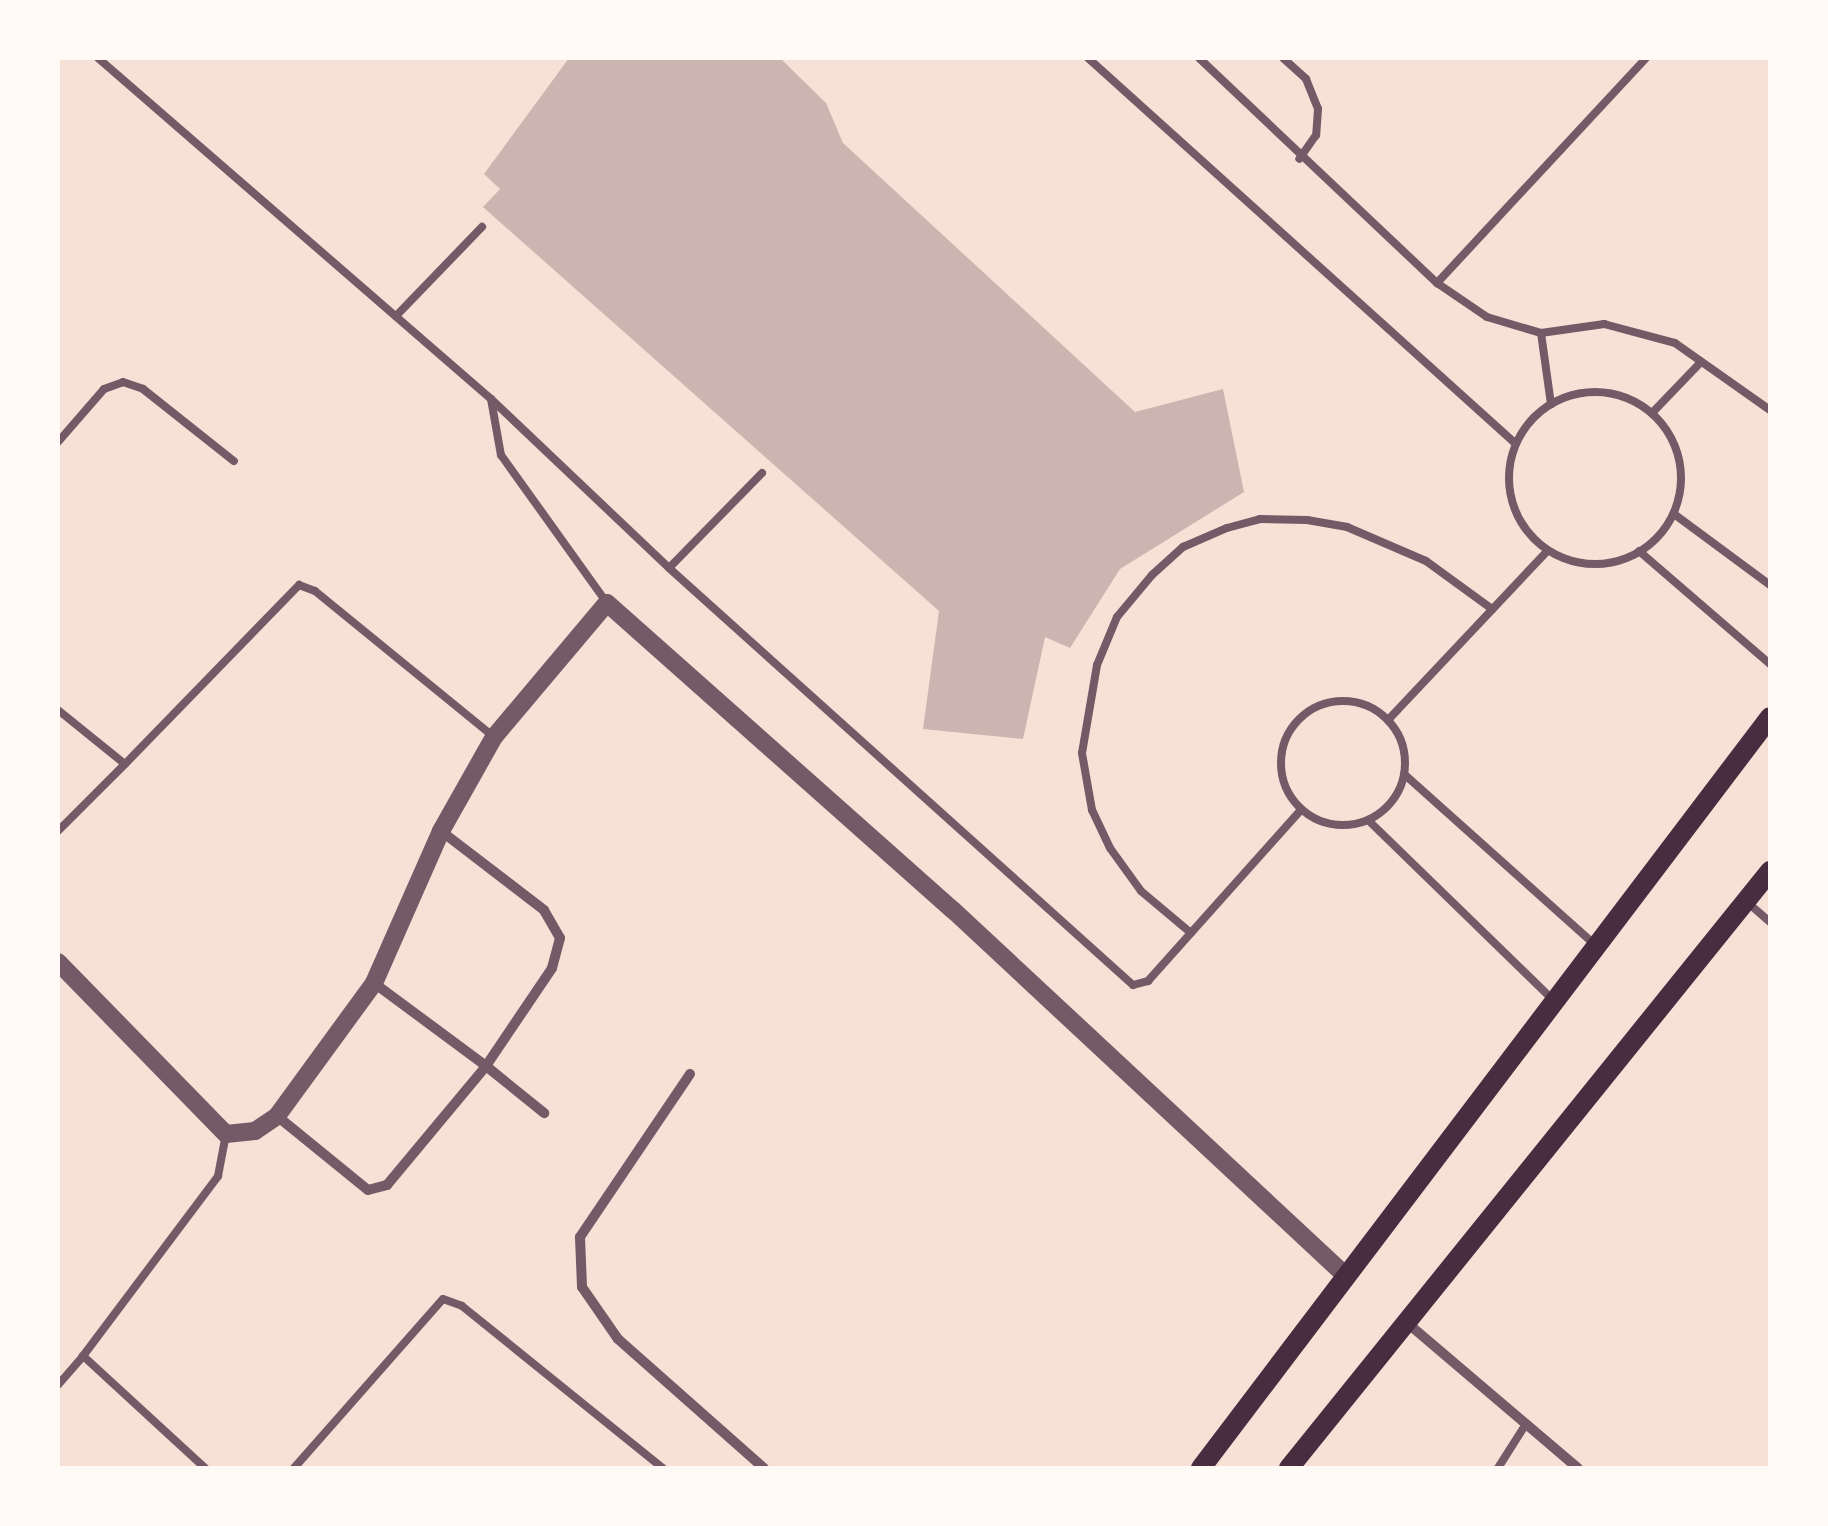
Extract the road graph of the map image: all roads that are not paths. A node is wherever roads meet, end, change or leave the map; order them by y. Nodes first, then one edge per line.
1 (98, 58) edge
2 (1088, 58) edge
3 (1199, 58) edge
4 (1283, 58) edge
5 (1646, 58) edge
6 (1299, 158) junction
7 (482, 227) dead end
8 (1437, 283) junction
9 (396, 316) junction
10 (1541, 332) junction
11 (1701, 362) junction
12 (491, 399) junction
13 (1552, 404) junction
14 (1770, 410) edge
15 (1652, 412) junction
16 (58, 442) edge
17 (1516, 444) junction
18 (234, 460) dead end
19 (762, 473) dead end
20 (1674, 514) junction
21 (1546, 551) junction
22 (1639, 551) junction
23 (669, 568) junction
24 (1770, 584) edge
25 (607, 603) junction
26 (1492, 609) junction
27 (1770, 664) edge
28 (58, 710) edge
29 (1770, 718) edge
30 (1388, 720) junction
31 (494, 737) junction
32 (125, 764) junction
33 (1404, 774) junction
34 (1301, 810) junction
35 (1368, 820) junction
36 (58, 831) edge
37 (442, 832) junction
38 (1770, 872) edge
39 (1747, 902) junction
40 (1770, 922) edge
41 (1191, 933) junction
42 (1596, 946) junction
43 (58, 962) edge
44 (374, 983) junction
45 (1554, 1001) junction
46 (486, 1066) junction
47 (690, 1074) dead end
48 (544, 1113) dead end
49 (278, 1116) junction
50 (226, 1134) junction
51 (1346, 1277) junction
52 (1404, 1321) junction
53 (82, 1356) junction
54 (58, 1385) edge
55 (1524, 1426) junction
56 (205, 1468) edge
57 (294, 1468) edge
58 (663, 1468) edge
59 (764, 1468) edge
60 (1201, 1468) edge
61 (1289, 1468) edge
62 (1498, 1468) edge
63 (1578, 1468) edge

1 - 9 lane
2 - 17 lane
3 - 6 lane
4 - 6 lane
5 - 8 lane
6 - 8 lane
7 - 9 lane
8 - 10 lane
9 - 12 lane
10 - 11 lane
10 - 13 lane
11 - 14 lane
11 - 15 lane
12 - 23 lane
12 - 25 lane
13 - 15 lane
13 - 17 lane
15 - 20 lane
16 - 18 lane
17 - 21 lane
19 - 23 lane
20 - 22 lane
20 - 24 lane
21 - 22 lane
21 - 26 lane
22 - 27 lane
23 - 41 lane
25 - 31 street
25 - 51 street
26 - 30 lane
26 - 41 lane
28 - 32 lane
29 - 42 main road
30 - 33 lane
30 - 34 lane
31 - 32 lane
31 - 37 street
32 - 36 lane
33 - 35 lane
33 - 42 lane
34 - 35 lane
34 - 41 lane
35 - 45 lane
37 - 44 street
37 - 46 street
38 - 39 main road
39 - 40 lane
39 - 52 main road
42 - 45 main road
43 - 50 street
44 - 46 street
44 - 49 street
45 - 51 main road
46 - 48 street
46 - 49 street
47 - 59 street
49 - 50 street
50 - 53 lane
51 - 60 main road
52 - 55 street
52 - 61 main road
53 - 54 lane
53 - 56 lane
55 - 62 lane
55 - 63 street
57 - 58 lane

